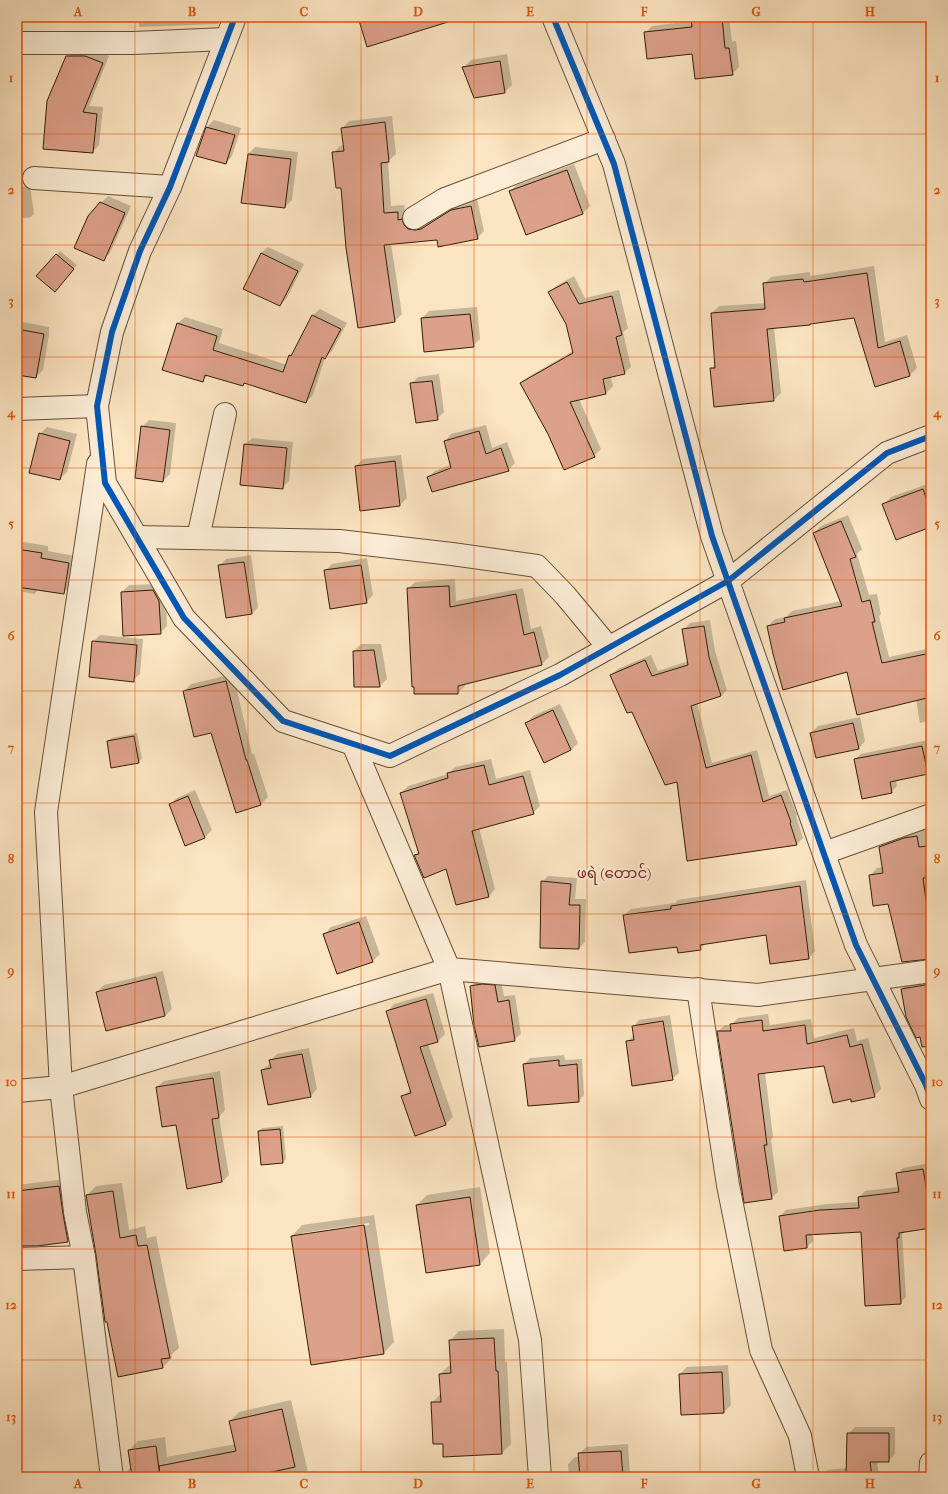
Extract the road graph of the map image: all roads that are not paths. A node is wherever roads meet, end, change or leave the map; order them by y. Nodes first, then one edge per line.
1 (235, 17) edge
2 (553, 17) edge
3 (226, 39) junction
4 (17, 43) edge
5 (604, 139) junction
6 (34, 178) dead end
7 (170, 187) junction
8 (414, 218) dead end
9 (97, 406) junction
10 (17, 409) edge
11 (225, 414) dead end
12 (931, 436) edge
13 (101, 443) junction
14 (137, 537) junction
15 (198, 538) junction
16 (728, 581) junction
17 (609, 648) junction
18 (353, 744) junction
19 (931, 815) edge
20 (824, 853) junction
21 (449, 969) junction
22 (931, 971) edge
23 (872, 978) junction
24 (698, 989) junction
25 (61, 1087) junction
26 (17, 1091) edge
27 (931, 1099) edge
28 (84, 1257) junction
29 (17, 1259) edge
30 (931, 1464) edge
31 (112, 1477) edge
32 (540, 1477) edge
33 (808, 1477) edge
34 (930, 1477) edge

1 - 3 street
2 - 5 street
3 - 4 street
3 - 7 street
5 - 8 street
5 - 16 street
6 - 7 street
7 - 9 street
9 - 10 street
9 - 13 street
11 - 15 street
12 - 16 street
13 - 14 street
13 - 25 street
14 - 15 street
14 - 18 street
15 - 17 street
16 - 17 street
16 - 20 street
17 - 18 street
18 - 21 street
19 - 20 street
20 - 23 street
21 - 24 street
21 - 25 street
21 - 32 street
22 - 23 street
23 - 24 street
23 - 27 street
24 - 33 street
25 - 26 street
25 - 28 street
28 - 29 street
28 - 31 street
30 - 34 street

